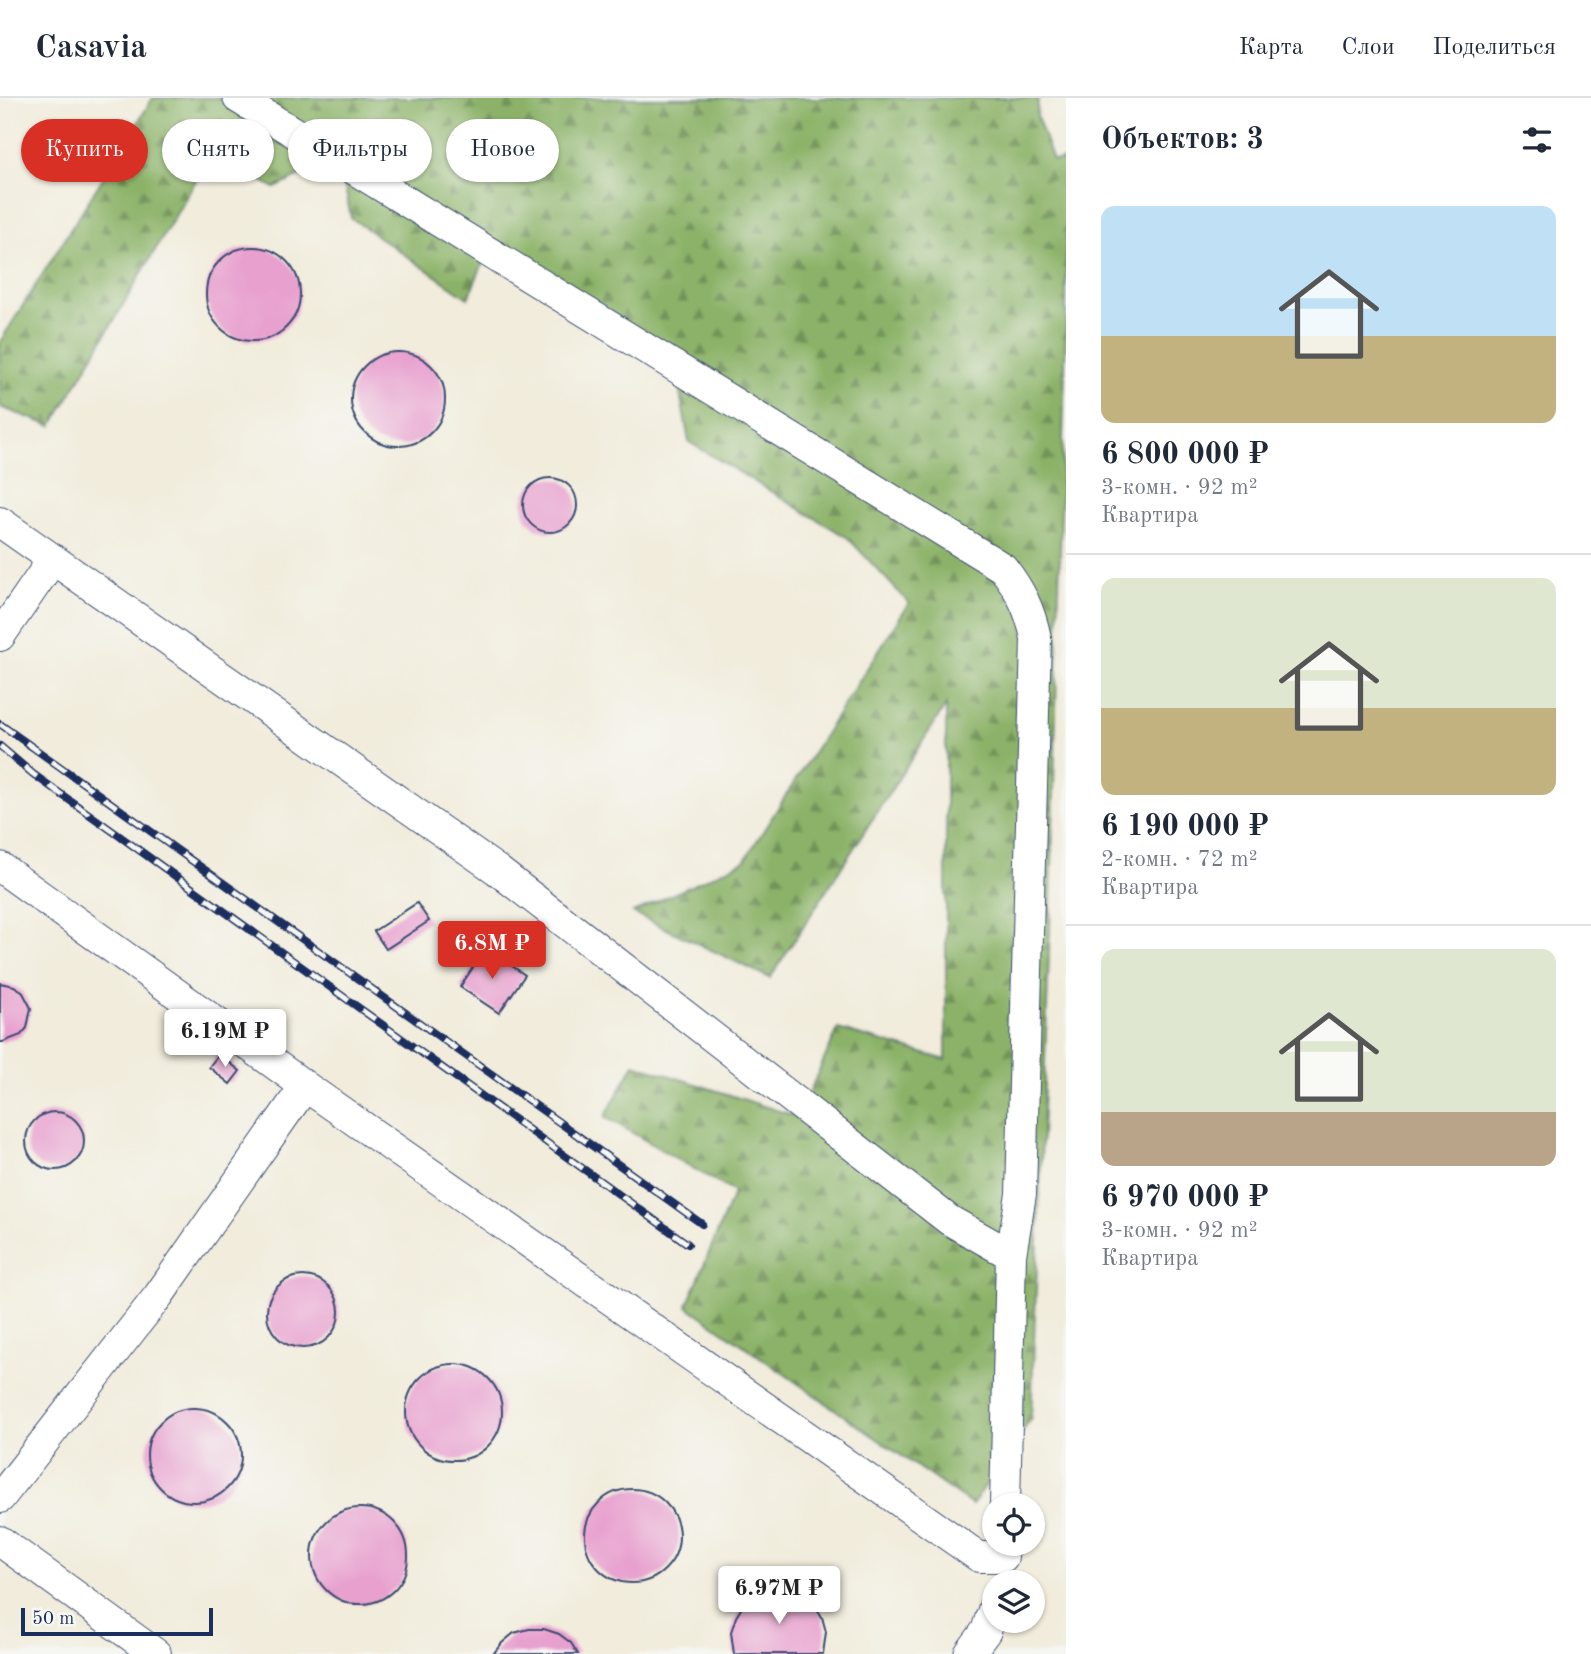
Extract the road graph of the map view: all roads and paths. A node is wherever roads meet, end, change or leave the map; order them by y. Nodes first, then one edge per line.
1 (238, 98) edge
2 (0, 522) edge
3 (53, 559) junction
4 (0, 636) edge
5 (0, 867) edge
6 (305, 1086) junction
7 (1011, 1255) junction
8 (1004, 1493) edge
9 (0, 1497) edge
10 (0, 1541) edge
11 (1002, 1561) edge
12 (985, 1633) edge
13 (156, 1654) edge
14 (969, 1654) edge

1 - 7 lane
2 - 3 lane
3 - 4 lane
3 - 7 lane
5 - 6 lane
6 - 9 lane
6 - 11 lane
7 - 8 lane
10 - 13 lane
12 - 14 lane

